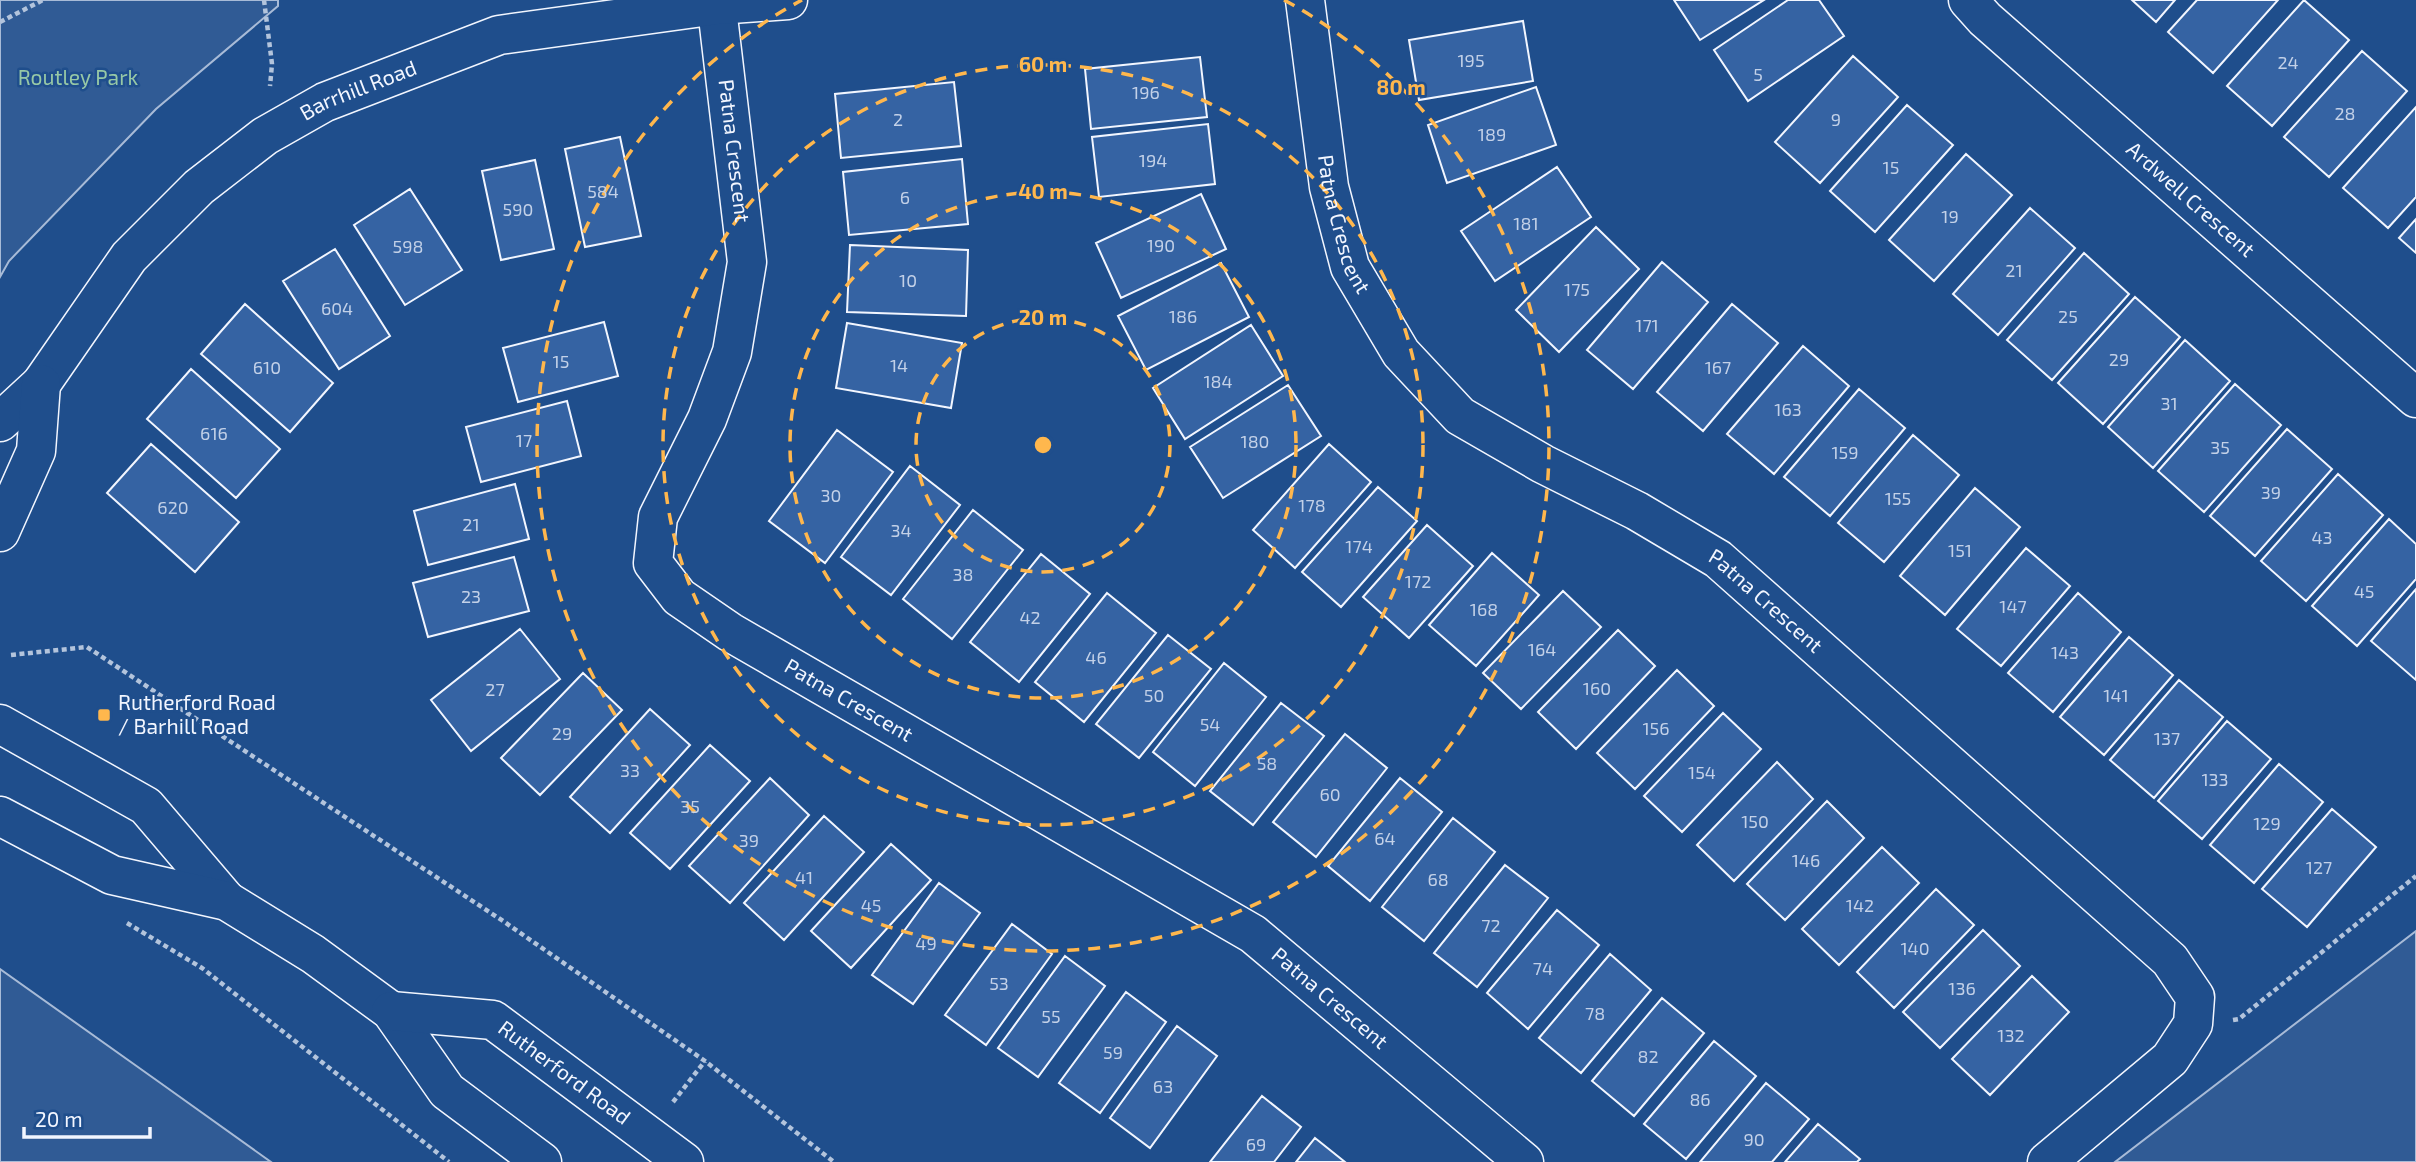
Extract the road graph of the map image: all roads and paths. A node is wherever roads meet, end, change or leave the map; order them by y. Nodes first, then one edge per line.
1 (43, 0) edge
2 (264, 0) edge
3 (788, 0) edge
4 (1305, 0) edge
5 (1968, 0) edge
6 (717, 3) edge
7 (0, 22) edge
8 (265, 136) junction
9 (41, 384) junction
10 (2416, 398) edge
11 (0, 422) edge
12 (0, 532) edge
13 (10, 655) dead end
14 (0, 724) edge
15 (0, 816) edge
16 (2416, 876) edge
17 (227, 901) junction
18 (119, 917) dead end
19 (391, 1011) junction
20 (2193, 1024) junction
21 (449, 1162) edge
22 (542, 1162) edge
23 (684, 1162) edge
24 (834, 1162) edge
25 (1524, 1162) edge
26 (2047, 1162) edge

1 - 7 path
2 - 8 path
3 - 6 street, Barrhill Road
4 - 20 street, Patna Crescent
5 - 10 street, Ardwell Crescent
6 - 8 street, Barrhill Road
6 - 25 street, Patna Crescent
8 - 9 street, Barrhill Road
9 - 11 street, Barrhill Road
9 - 12 street
13 - 24 path
14 - 17 street
15 - 17 street
16 - 20 path
17 - 19 street
18 - 21 path
19 - 22 street
19 - 23 street, Rutherford Road
20 - 26 street

